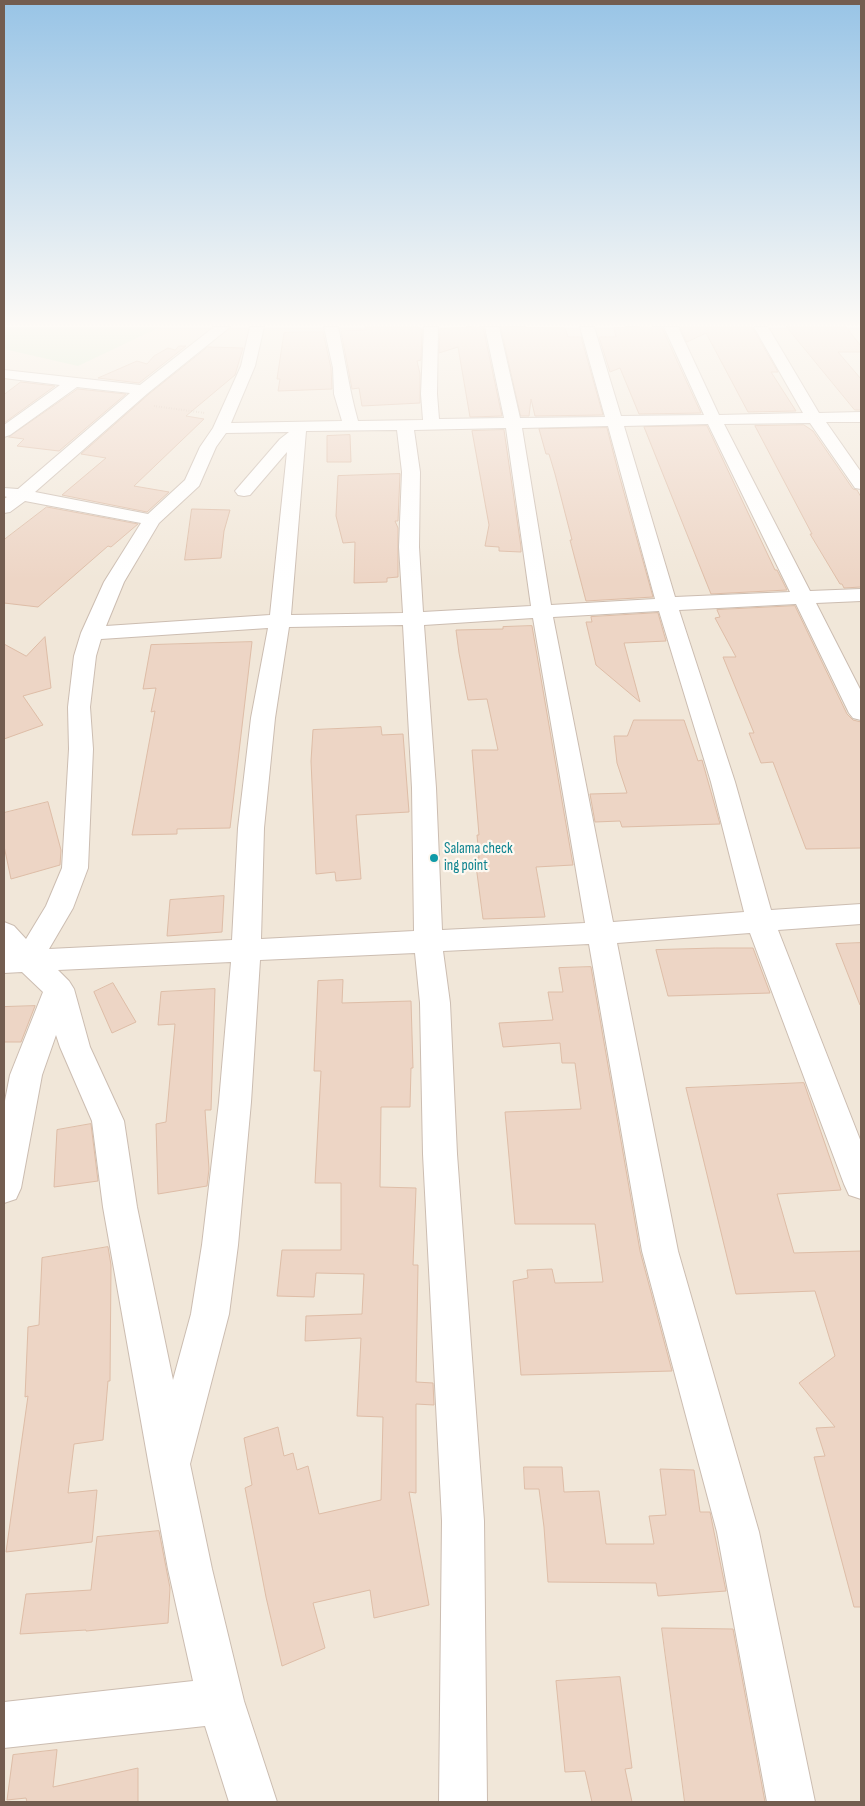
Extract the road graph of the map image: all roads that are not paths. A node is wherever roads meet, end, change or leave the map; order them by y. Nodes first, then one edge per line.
1 (33, 411) edge
2 (119, 411) edge
3 (227, 411) edge
4 (347, 411) edge
5 (423, 411) edge
6 (510, 411) edge
7 (612, 411) edge
8 (710, 411) edge
9 (809, 411) edge
10 (812, 416) junction
11 (861, 417) edge
12 (714, 420) junction
13 (513, 423) junction
14 (615, 423) junction
15 (418, 424) junction
16 (351, 426) junction
17 (221, 428) junction
18 (298, 431) junction
19 (4, 432) edge
20 (861, 484) edge
21 (244, 491) dead end
22 (4, 492) edge
23 (22, 494) junction
24 (4, 508) edge
25 (152, 520) junction
26 (861, 595) edge
27 (805, 598) junction
28 (667, 604) junction
29 (542, 612) junction
30 (414, 619) junction
31 (280, 621) junction
32 (92, 633) junction
33 (861, 713) edge
34 (861, 914) edge
35 (760, 921) junction
36 (603, 933) junction
37 (428, 942) junction
38 (246, 951) junction
39 (12, 952) edge
40 (59, 990) junction
41 (861, 1184) edge
42 (4, 1188) edge
43 (169, 1466) junction
44 (221, 1701) junction
45 (4, 1725) edge
46 (253, 1802) edge
47 (463, 1802) edge
48 (791, 1802) edge

1 - 19 street
2 - 23 street
3 - 17 street
4 - 16 street
5 - 15 street
6 - 13 street
7 - 14 street
8 - 12 street
9 - 10 street
10 - 11 street
10 - 12 street
10 - 20 street
12 - 14 street
12 - 27 street
13 - 14 street
13 - 15 street
13 - 29 street
14 - 28 street
15 - 16 street
15 - 30 street
16 - 18 street
17 - 18 street
17 - 25 street
18 - 21 street
18 - 31 street
22 - 23 street
23 - 24 street
23 - 25 street
25 - 32 street
26 - 27 street
27 - 28 street
27 - 33 street
28 - 29 street
28 - 35 street
29 - 30 street
29 - 36 street
30 - 31 street
30 - 37 street
31 - 32 street
31 - 38 street
32 - 39 street
34 - 35 street
35 - 36 street
35 - 41 street
36 - 37 street
36 - 48 street
37 - 38 street
37 - 47 street
38 - 39 street
38 - 43 street
39 - 40 street
40 - 42 street
40 - 43 street
43 - 44 street
44 - 45 street
44 - 46 street

